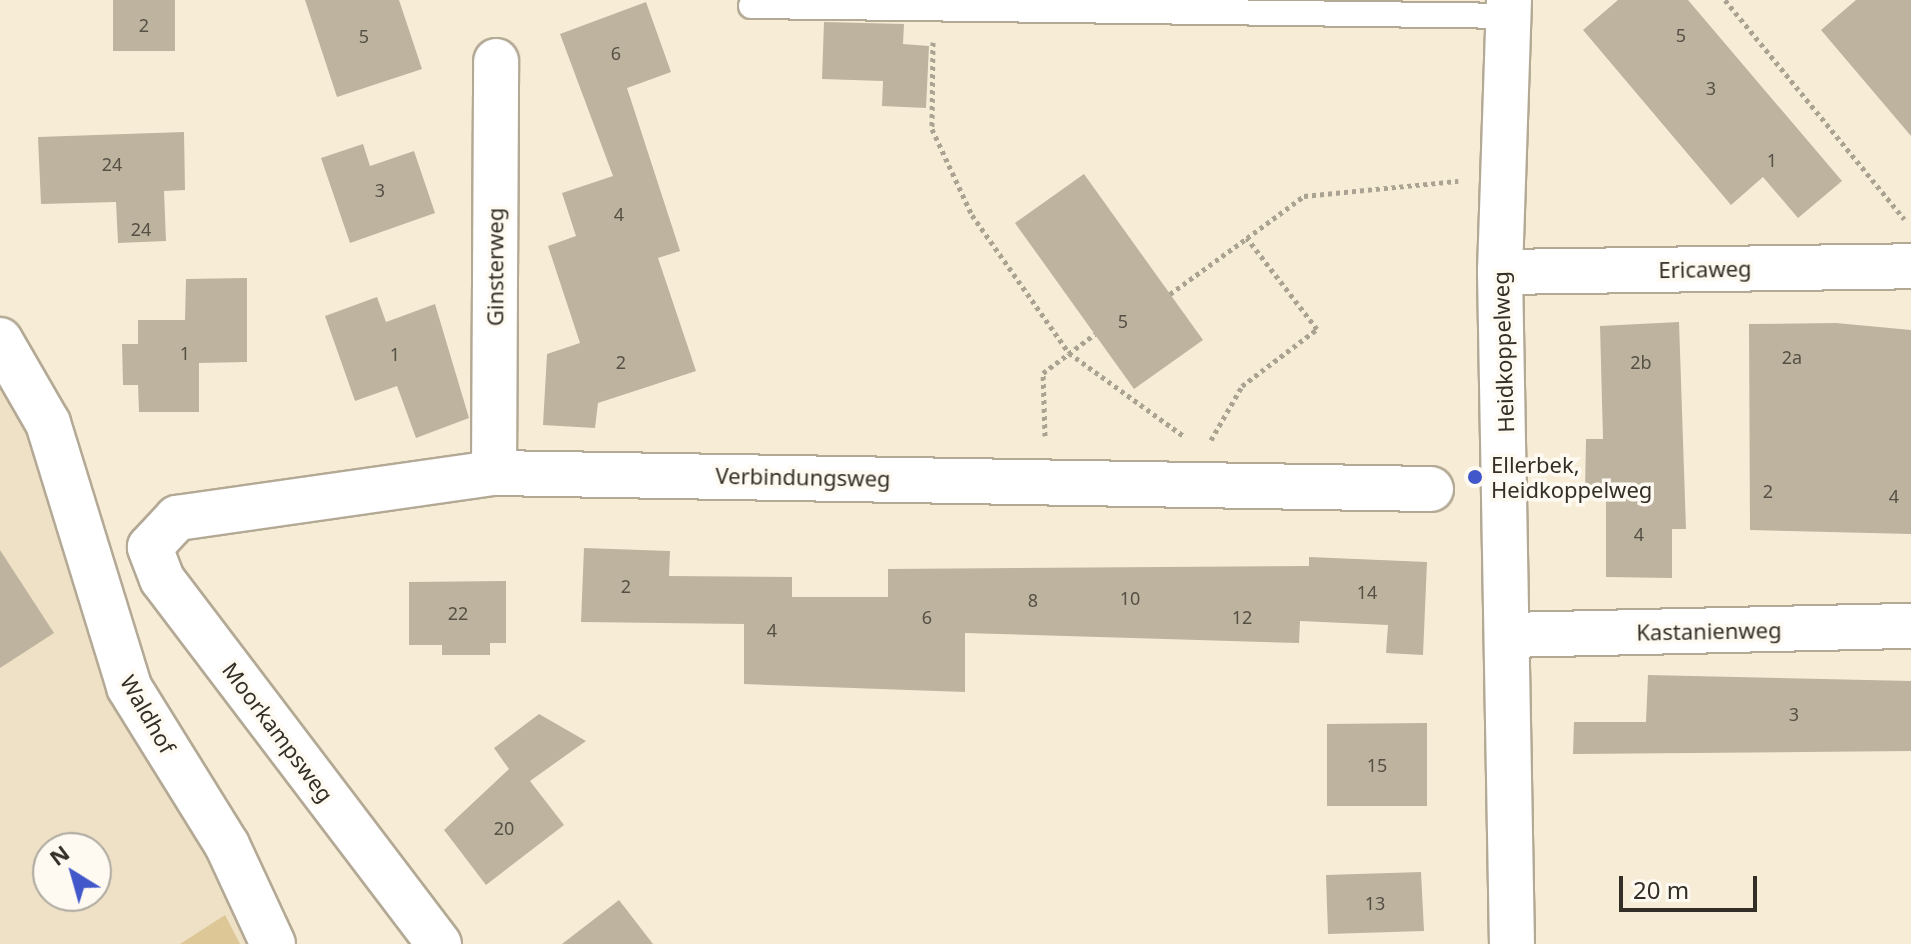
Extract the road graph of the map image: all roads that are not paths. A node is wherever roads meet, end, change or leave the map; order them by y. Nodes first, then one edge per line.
1 (751, 6) dead end
2 (1509, 8) edge
3 (496, 61) dead end
4 (1911, 266) edge
5 (1500, 272) junction
6 (0, 340) edge
7 (494, 473) junction
8 (1431, 489) dead end
9 (177, 518) joint
10 (1911, 626) edge
11 (1508, 635) junction
12 (273, 944) edge
13 (439, 944) edge
14 (1512, 944) edge

1 - 2 lane
2 - 5 street, Heidkoppelweg
3 - 7 street, Ginsterweg
4 - 5 street, Ericaweg
5 - 11 street, Heidkoppelweg
6 - 12 street, Waldhof
7 - 8 street, Verbindungsweg
7 - 9 street, Verbindungsweg
9 - 13 street, Moorkampsweg
10 - 11 street, Kastanienweg
11 - 14 street, Heidkoppelweg

